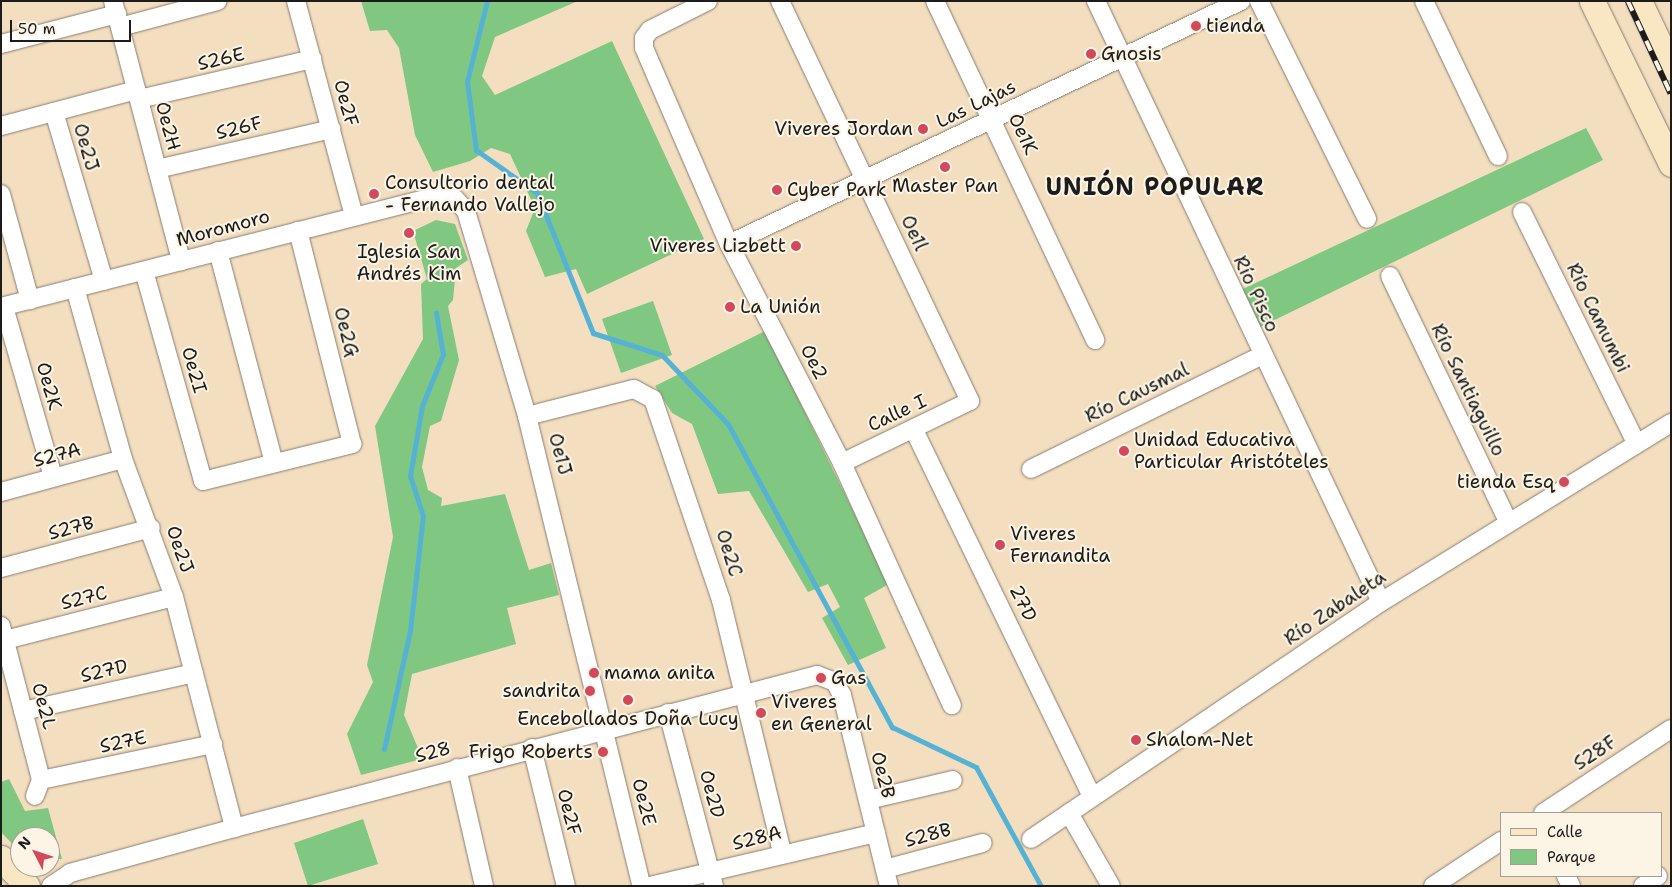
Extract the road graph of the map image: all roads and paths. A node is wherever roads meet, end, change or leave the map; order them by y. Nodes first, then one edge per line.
1 (218, 1) edge
2 (296, 1) edge
3 (708, 1) edge
4 (780, 1) edge
5 (935, 1) edge
6 (1096, 1) edge
7 (1241, 1) edge
8 (1259, 1) edge
9 (1424, 1) edge
10 (1592, 1) edge
11 (1639, 1) edge
12 (117, 14) edge
13 (1, 44) edge
14 (1122, 58) junction
15 (312, 60) junction
16 (1671, 68) edge
17 (138, 95) junction
18 (54, 112) junction
19 (993, 119) junction
20 (1, 126) edge
21 (331, 129) junction
22 (1498, 156) dead end
23 (1671, 164) edge
24 (157, 168) junction
25 (866, 180) junction
26 (1, 194) edge
27 (455, 199) joint
28 (1522, 212) dead end
29 (354, 216) junction
30 (1367, 219) dead end
31 (298, 231) junction
32 (729, 244) junction
33 (218, 251) junction
34 (181, 261) junction
35 (144, 270) junction
36 (1390, 276) dead end
37 (104, 281) junction
38 (75, 288) junction
39 (30, 300) junction
40 (3, 307) edge
41 (1095, 340) dead end
42 (1261, 356) junction
43 (970, 401) joint
44 (528, 416) junction
45 (1671, 423) edge
46 (914, 430) junction
47 (1636, 443) junction
48 (124, 459) junction
49 (274, 463) junction
50 (842, 463) junction
51 (1031, 469) dead end
52 (53, 477) junction
53 (1, 492) edge
54 (1508, 521) junction
55 (151, 528) junction
56 (1, 568) edge
57 (174, 597) junction
58 (1381, 602) junction
59 (3, 633) edge
60 (194, 672) junction
61 (830, 678) joint
62 (744, 696) junction
63 (952, 704) dead end
64 (23, 711) junction
65 (668, 714) junction
66 (604, 728) junction
67 (1671, 729) edge
68 (212, 744) junction
69 (532, 748) junction
70 (457, 768) junction
71 (953, 780) dead end
72 (38, 788) joint
73 (1092, 796) junction
74 (868, 800) junction
75 (1069, 812) junction
76 (1545, 812) edge
77 (234, 828) junction
78 (876, 833) junction
79 (1031, 839) dead end
80 (983, 842) dead end
81 (1500, 842) edge
82 (782, 853) junction
83 (1, 858) edge
84 (1656, 877) edge
85 (712, 878) edge
86 (887, 878) edge
87 (27, 886) edge
88 (51, 886) edge
89 (484, 886) edge
90 (566, 886) edge
91 (642, 886) edge
92 (650, 886) edge
93 (1111, 886) edge
94 (1433, 886) edge
95 (1643, 886) edge

1 - 12 street
2 - 15 street, Oe2F
3 - 32 street, Oe2
4 - 25 street, Oe1l
5 - 19 street, Oe1K
6 - 14 street, Río Pisco
7 - 14 street, Las Lajas
8 - 30 street
9 - 22 street
10 - 23 main road
11 - 16 main road
12 - 13 street
12 - 17 street, Oe2H
14 - 19 street, Las Lajas
14 - 42 street, Río Pisco
15 - 17 street, S26E
15 - 21 street, Oe2F
17 - 18 street, S26E
17 - 24 street, Oe2H
18 - 20 street, S26E
18 - 37 street, Oe2J
19 - 25 street, Las Lajas
19 - 41 street, Oe1K
21 - 24 street, S26F
21 - 29 street, Oe2F
24 - 34 street, Oe2H
25 - 32 street, Las Lajas
25 - 43 street, Oe1l
26 - 39 street
27 - 29 street, Moromoro
27 - 44 street, Oe1J
28 - 47 street, Río Camumbi
29 - 31 street, Moromoro
31 - 33 street, Moromoro
31 - 49 street, Oe2G
32 - 50 street, Oe2
33 - 34 street, Moromoro
33 - 49 street
34 - 35 street, Moromoro
35 - 37 street, Moromoro
35 - 49 street, Oe2I
36 - 54 street, Río Santiaguillo
37 - 38 street, Moromoro
38 - 39 street, Moromoro
38 - 48 street, Oe2J
39 - 40 street, Moromoro
40 - 52 street, Oe2K
42 - 51 street, Río Causmal
42 - 58 street, Río Pisco
43 - 46 street, Calle I
44 - 62 street, Oe2C
44 - 66 street, Oe1J
45 - 47 street, Río Zabaleta
46 - 50 street, Calle I
46 - 73 street, 27D
47 - 54 street, Río Zabaleta
48 - 52 street, S27A
48 - 55 street, Oe2J
50 - 63 street, Oe2
52 - 53 street, S27A
54 - 58 street, Río Zabaleta
55 - 56 street, S27B
55 - 57 street, Oe2J
57 - 59 street, S27C
57 - 60 street, Oe2J
58 - 73 street, Río Zabaleta
59 - 64 street, Oe2L
60 - 64 street, S27D
60 - 68 street, Oe2J
61 - 62 street, S28
61 - 74 street, Oe2B
62 - 65 street, S28
62 - 82 street, Oe2C
64 - 72 street, Oe2L
65 - 66 street, S28
65 - 85 street, Oe2D
66 - 69 street, S28
66 - 91 street, Oe2E
67 - 76 street, S28F
68 - 72 street, S27E
68 - 77 street, Oe2J
69 - 70 street, S28
69 - 90 street, Oe2F
70 - 77 street, S28
70 - 89 street
71 - 74 street
73 - 75 street, Río Zabaleta
74 - 78 street, Oe2B
75 - 79 street, Río Zabaleta
75 - 93 street
77 - 88 street, S28
78 - 82 street, S28A
78 - 86 street, Oe2B
80 - 86 street, S28B
81 - 94 street
82 - 85 street, S28A
83 - 87 main road
84 - 95 street
85 - 92 street, S28A

